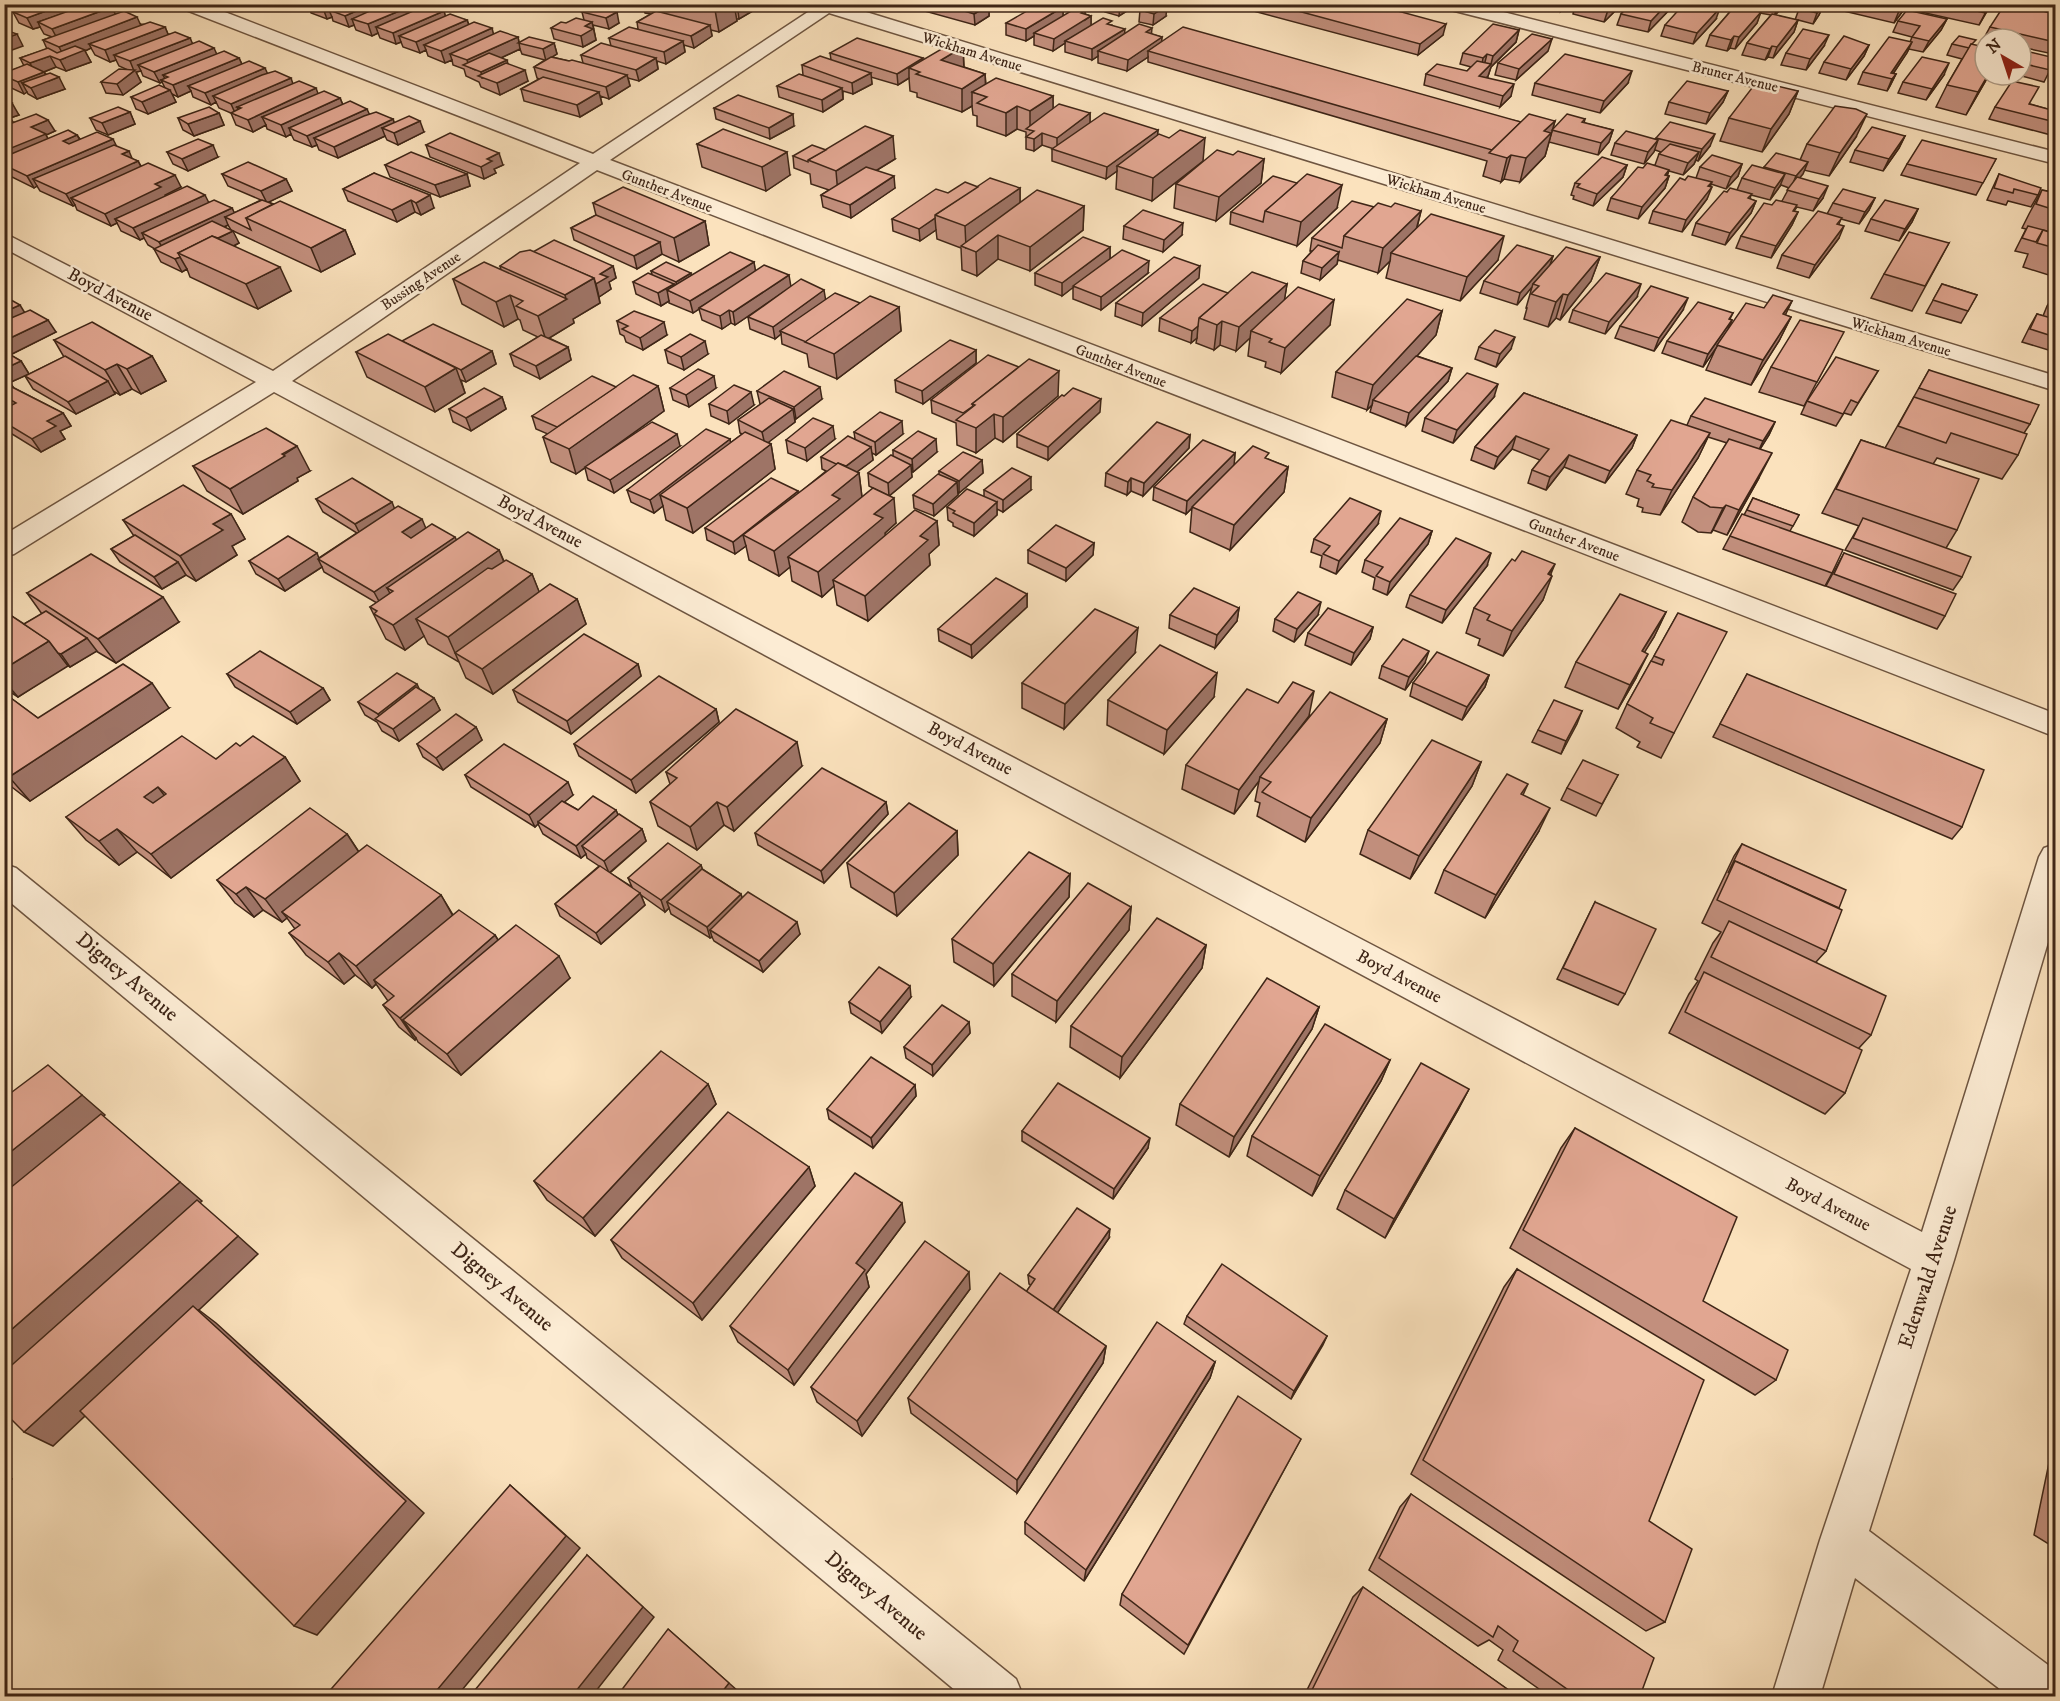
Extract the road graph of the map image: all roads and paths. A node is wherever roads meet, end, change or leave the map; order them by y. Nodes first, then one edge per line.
1 (187, 4) edge
2 (1449, 4) edge
3 (825, 6) edge
4 (2055, 158) edge
5 (594, 163) junction
6 (4, 239) edge
7 (275, 381) junction
8 (2055, 384) edge
9 (4, 548) edge
10 (2055, 726) edge
11 (2055, 857) edge
12 (4, 877) edge
13 (1934, 1260) junction
14 (1843, 1540) junction
15 (999, 1696) edge
16 (1796, 1696) edge
17 (2048, 1696) edge

1 - 5 street, Gunther Avenue
2 - 4 street, Bruner Avenue
3 - 5 street, Bussing Avenue
3 - 8 street, Wickham Avenue
5 - 7 street, Bussing Avenue
5 - 10 street, Gunther Avenue
6 - 7 street, Boyd Avenue
7 - 9 street, Bussing Avenue
7 - 13 street, Boyd Avenue
11 - 13 street, Edenwald Avenue
12 - 15 street, Digney Avenue
13 - 14 street, Edenwald Avenue
14 - 16 street, Edenwald Avenue
14 - 17 street

